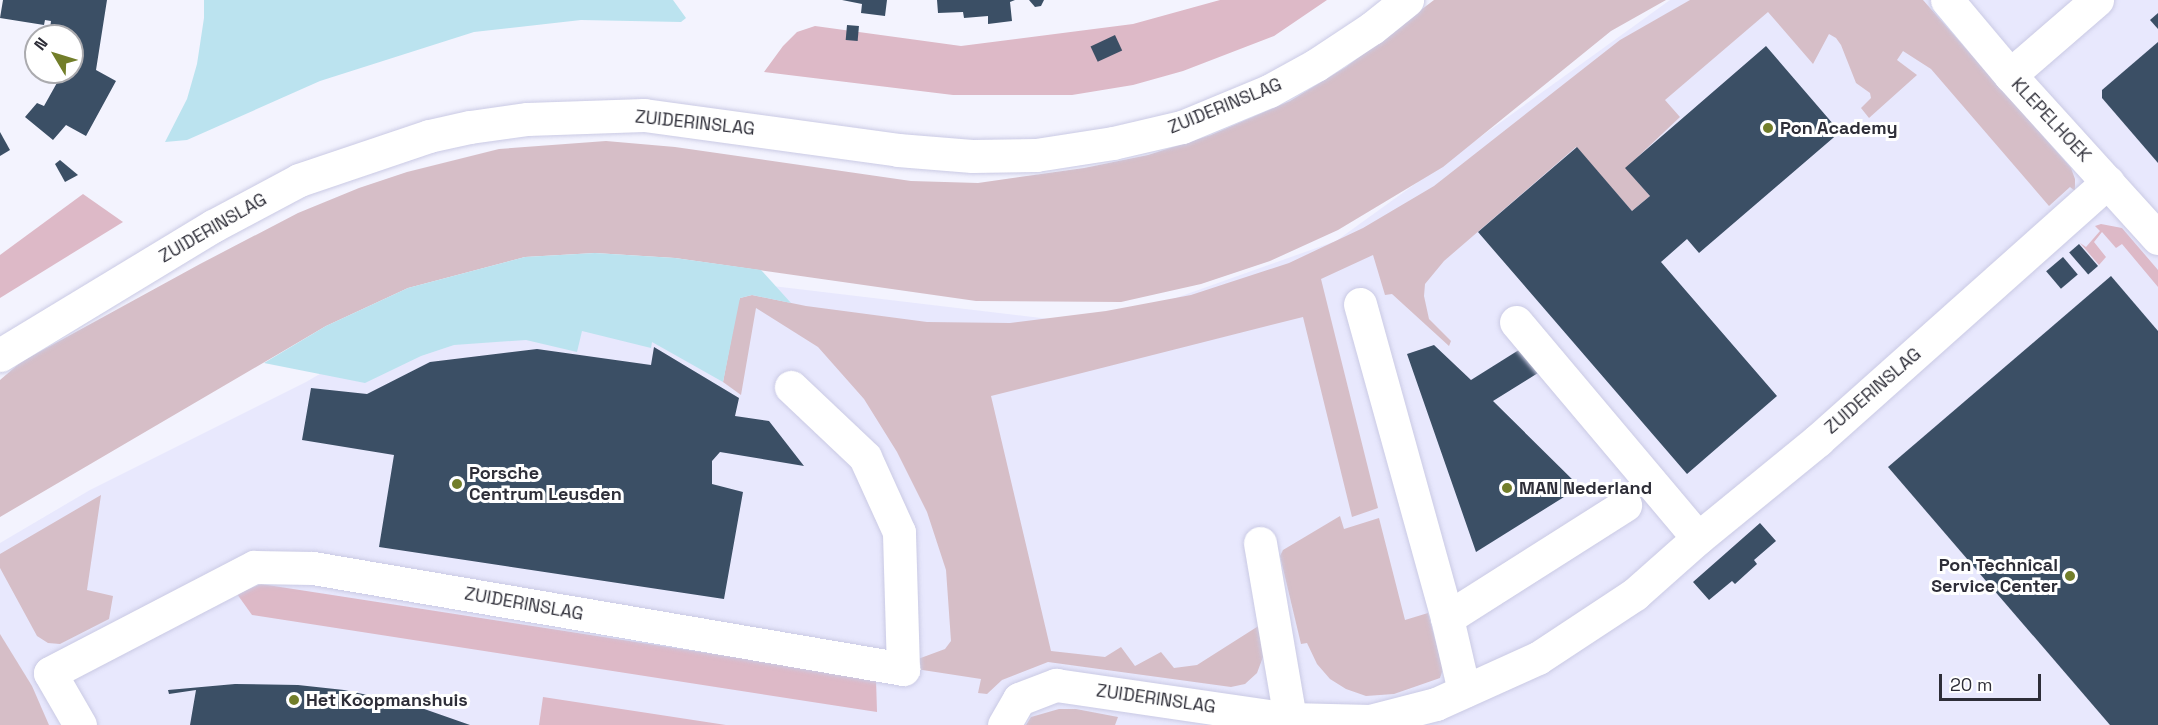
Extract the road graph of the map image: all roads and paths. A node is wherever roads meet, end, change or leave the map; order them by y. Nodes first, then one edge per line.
1 (1407, 0) edge
2 (1947, 0) edge
3 (2097, 0) edge
4 (2010, 75) junction
5 (2108, 182) junction
6 (2158, 238) edge
7 (1360, 304) dead end
8 (1516, 322) dead end
9 (0, 355) edge
10 (791, 387) dead end
11 (1624, 506) dead end
12 (1698, 538) junction
13 (1260, 543) dead end
14 (1447, 618) junction
15 (1464, 692) junction
16 (1290, 719) junction
17 (80, 725) edge
18 (1004, 725) edge

1 - 9 street, ZUIDERINSLAG
2 - 4 street, KLEPELHOEK
3 - 4 street
4 - 5 street, KLEPELHOEK
5 - 6 street, KLEPELHOEK
5 - 12 street, ZUIDERINSLAG
7 - 14 street
8 - 12 street
10 - 17 street, ZUIDERINSLAG
11 - 14 street
12 - 15 street, ZUIDERINSLAG
13 - 16 street
14 - 15 street
15 - 16 street, ZUIDERINSLAG
16 - 18 street, ZUIDERINSLAG

